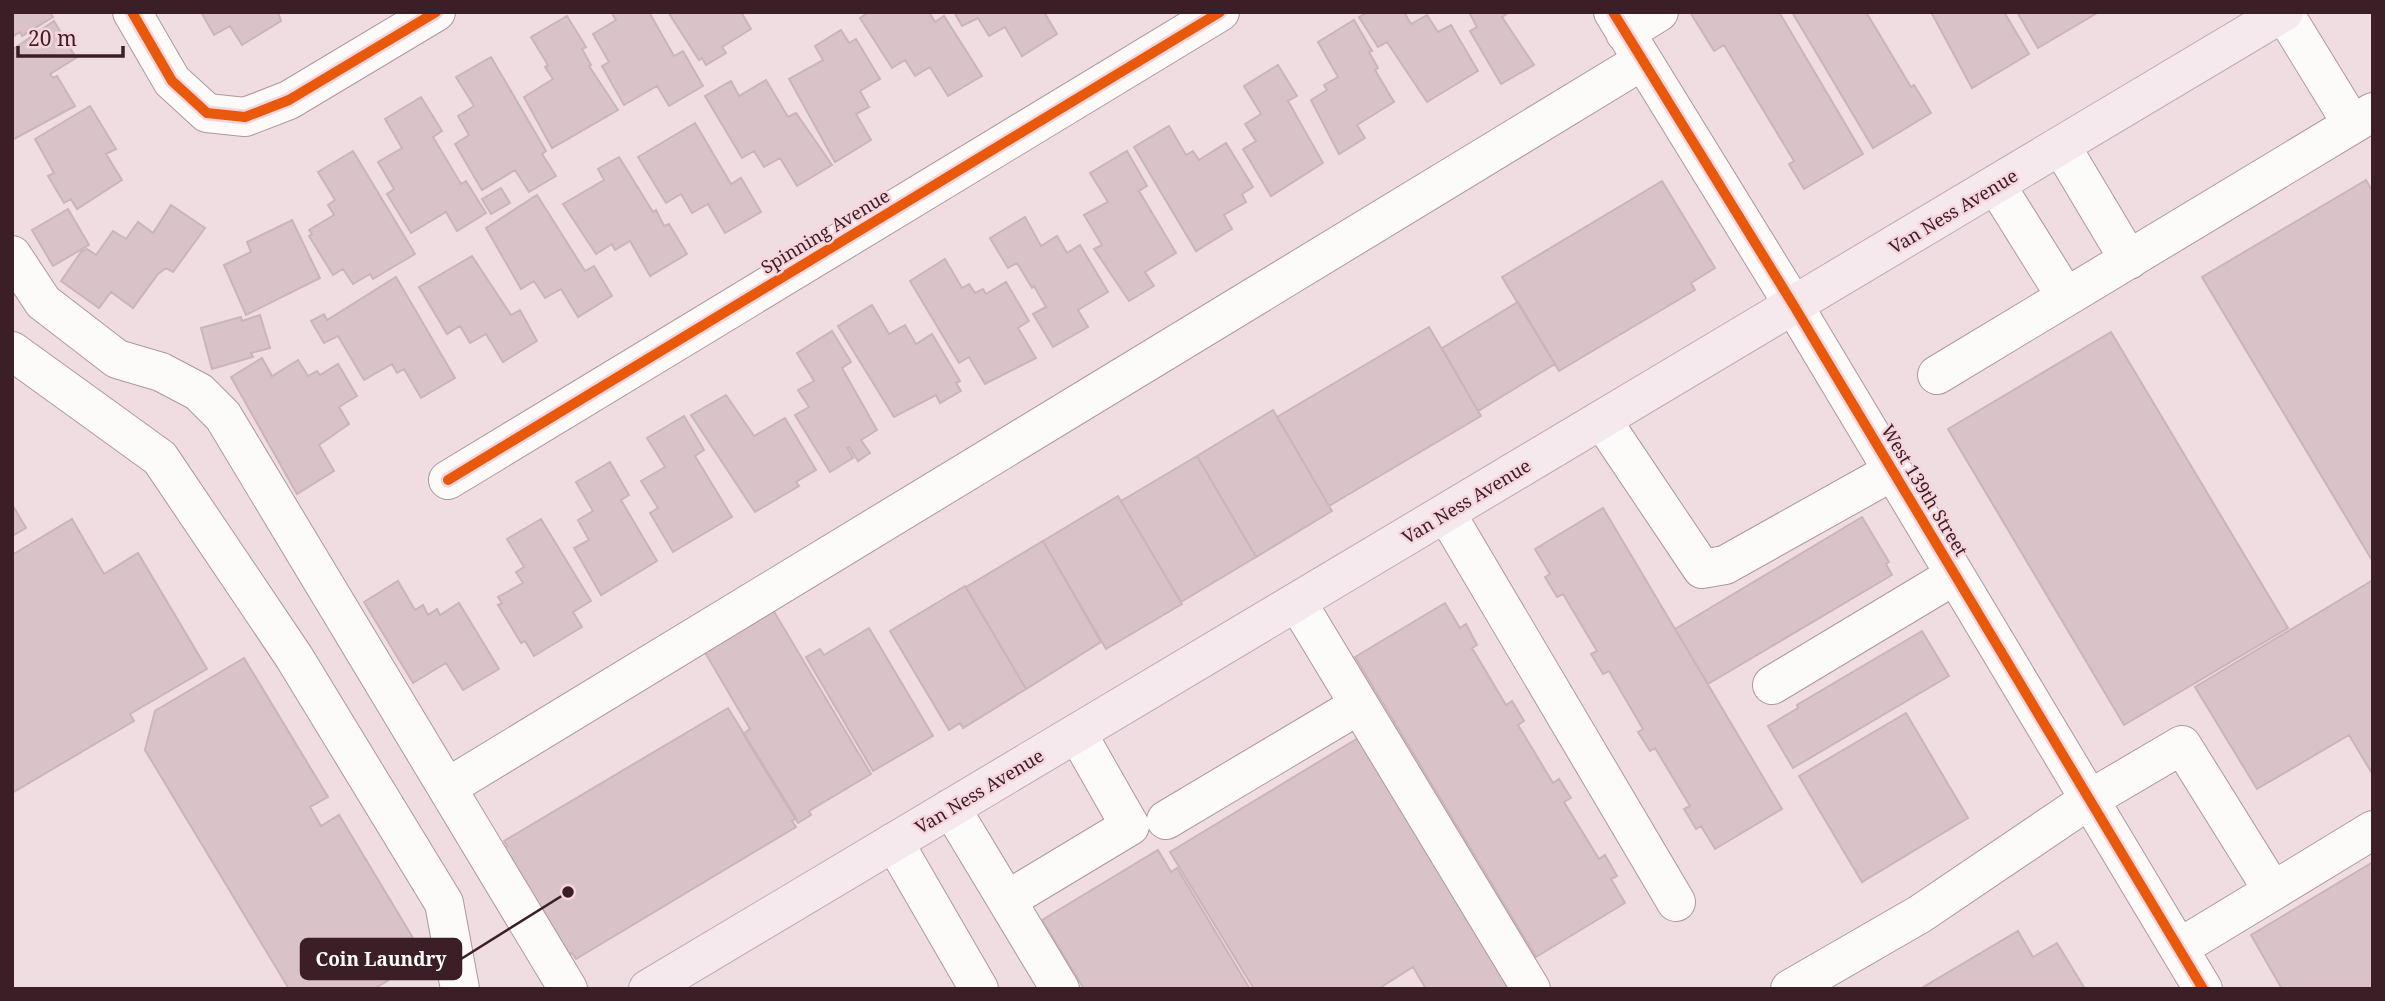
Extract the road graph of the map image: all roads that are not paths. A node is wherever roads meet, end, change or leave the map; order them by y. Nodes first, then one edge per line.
1 (132, 12) edge
2 (436, 12) edge
3 (1220, 12) edge
4 (1659, 12) edge
5 (2284, 12) edge
6 (1627, 35) edge
7 (2362, 118) edge
8 (2061, 146) junction
9 (1996, 185) junction
10 (12, 255) edge
11 (2129, 260) junction
12 (2066, 297) junction
13 (1794, 306) junction
14 (12, 351) edge
15 (1937, 375) dead end
16 (1602, 420) junction
17 (1893, 471) junction
18 (448, 480) dead end
19 (1446, 513) junction
20 (1955, 575) junction
21 (1297, 602) junction
22 (1772, 685) dead end
23 (1359, 705) junction
24 (1077, 733) junction
25 (448, 787) junction
26 (2090, 799) junction
27 (951, 808) junction
28 (1148, 823) junction
29 (2373, 830) edge
30 (894, 842) junction
31 (2273, 891) junction
32 (1007, 900) junction
33 (1676, 902) dead end
34 (2179, 948) junction
35 (460, 989) edge
36 (568, 989) edge
37 (648, 989) edge
38 (979, 989) edge
39 (1060, 989) edge
40 (1531, 989) edge
41 (1790, 989) edge
42 (2203, 989) edge

1 - 2 street
3 - 18 street, Spinning Avenue
4 - 6 street
5 - 7 street
5 - 8 main road, Van Ness Avenue
6 - 13 street, West 139th Street
6 - 25 street
7 - 11 street
8 - 9 main road, Van Ness Avenue
8 - 11 street
9 - 12 street
9 - 13 main road, Van Ness Avenue
10 - 25 street
11 - 12 street
12 - 15 street
13 - 16 main road, Van Ness Avenue
13 - 17 street, West 139th Street
14 - 35 street
16 - 17 street
16 - 19 main road, Van Ness Avenue
17 - 20 street, West 139th Street
19 - 21 main road, Van Ness Avenue
19 - 33 street
20 - 22 street
20 - 26 street, West 139th Street
21 - 23 street
21 - 24 main road, Van Ness Avenue
23 - 28 street
23 - 40 street
24 - 27 main road, Van Ness Avenue
24 - 28 street
25 - 36 street
26 - 31 street
26 - 34 street, West 139th Street
26 - 41 street
27 - 30 main road, Van Ness Avenue
27 - 32 street
28 - 32 street
29 - 31 street
30 - 37 main road, Van Ness Avenue
30 - 38 street
31 - 34 street
32 - 39 street
34 - 42 street, West 139th Street

